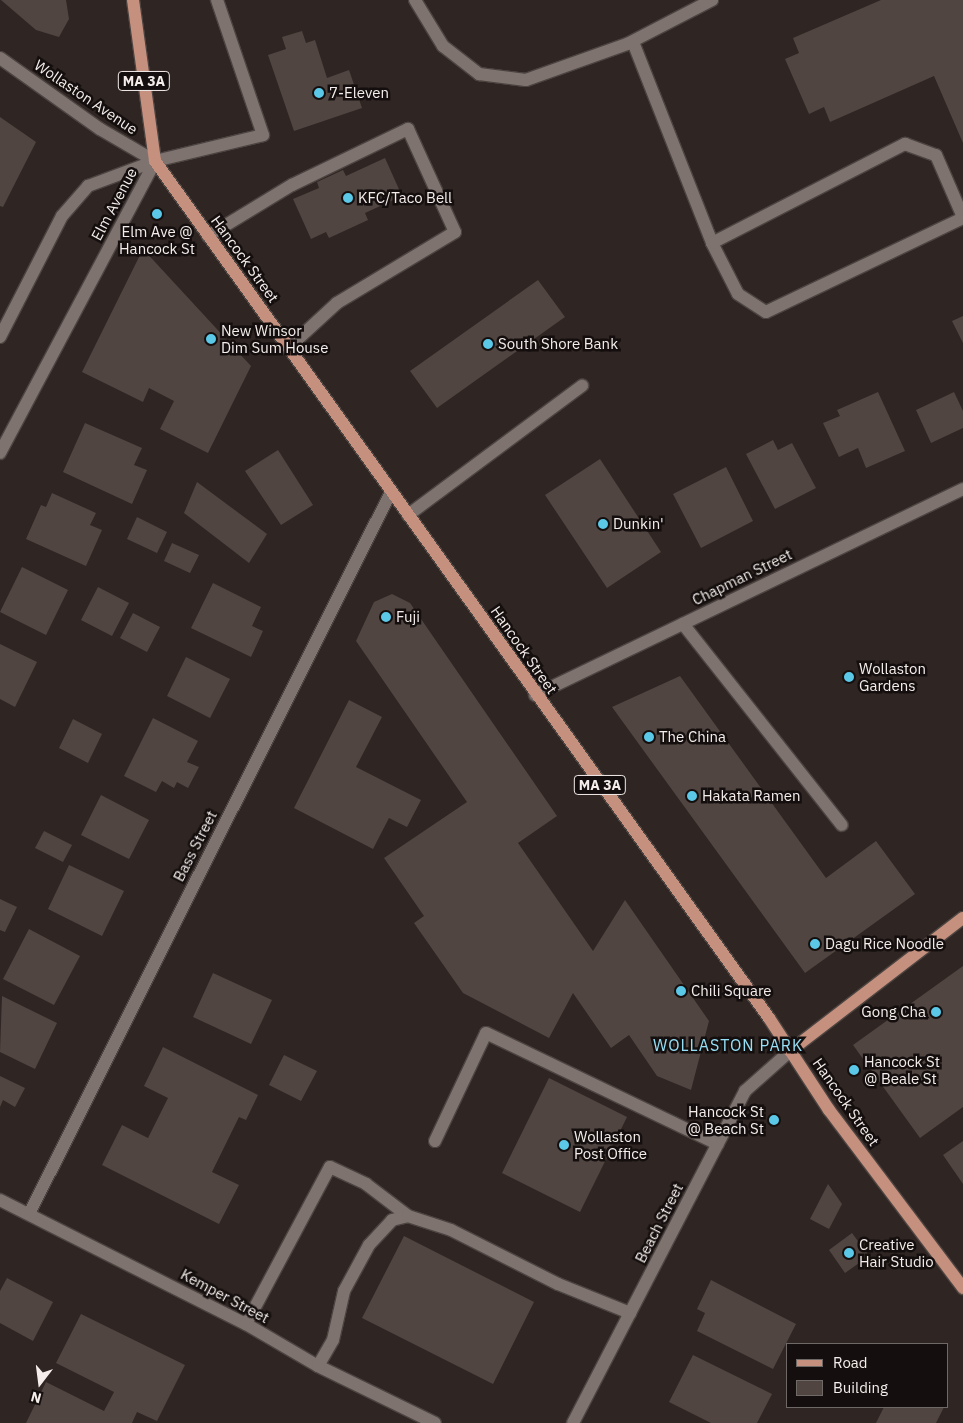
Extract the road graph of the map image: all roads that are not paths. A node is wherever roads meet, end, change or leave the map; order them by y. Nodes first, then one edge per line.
1 (133, 0) edge
2 (217, 0) edge
3 (415, 0) edge
4 (712, 0) edge
5 (627, 44) junction
6 (0, 58) edge
7 (155, 162) junction
8 (963, 218) edge
9 (208, 236) junction
10 (712, 243) junction
11 (0, 337) edge
12 (288, 348) junction
13 (582, 386) dead end
14 (0, 453) edge
15 (963, 489) edge
16 (391, 492) junction
17 (408, 516) junction
18 (682, 624) junction
19 (535, 695) junction
20 (842, 825) dead end
21 (963, 918) edge
22 (790, 1051) junction
23 (435, 1141) dead end
24 (718, 1144) junction
25 (0, 1200) edge
26 (29, 1214) junction
27 (408, 1216) junction
28 (963, 1288) edge
29 (630, 1313) junction
30 (246, 1324) junction
31 (318, 1366) junction
32 (435, 1423) edge
33 (573, 1423) edge

1 - 7 main road, Hancock Street / MA 3A
2 - 7 street
3 - 5 street
4 - 5 street
5 - 10 street
6 - 7 street, Wollaston Avenue
7 - 9 main road, Hancock Street / MA 3A
7 - 11 street, Elm Avenue
7 - 14 street, Elm Avenue
8 - 10 street
8 - 10 street
9 - 12 main road, Hancock Street / MA 3A
9 - 12 street
12 - 16 main road, Hancock Street / MA 3A
13 - 17 street
15 - 18 street, Chapman Street
16 - 17 main road, Hancock Street / MA 3A
16 - 26 street, Bass Street
17 - 19 main road, Hancock Street / MA 3A
18 - 19 street, Chapman Street
18 - 20 street
19 - 22 main road, Hancock Street / MA 3A
21 - 22 main road
22 - 24 street, Beach Street
22 - 28 main road, Hancock Street / MA 3A
23 - 24 street
24 - 29 street, Beach Street
25 - 26 street, Kemper Street
26 - 30 street, Kemper Street
27 - 29 street
27 - 30 street
27 - 31 street
29 - 33 street, Beach Street
30 - 31 street, Kemper Street
31 - 32 street, Kemper Street

